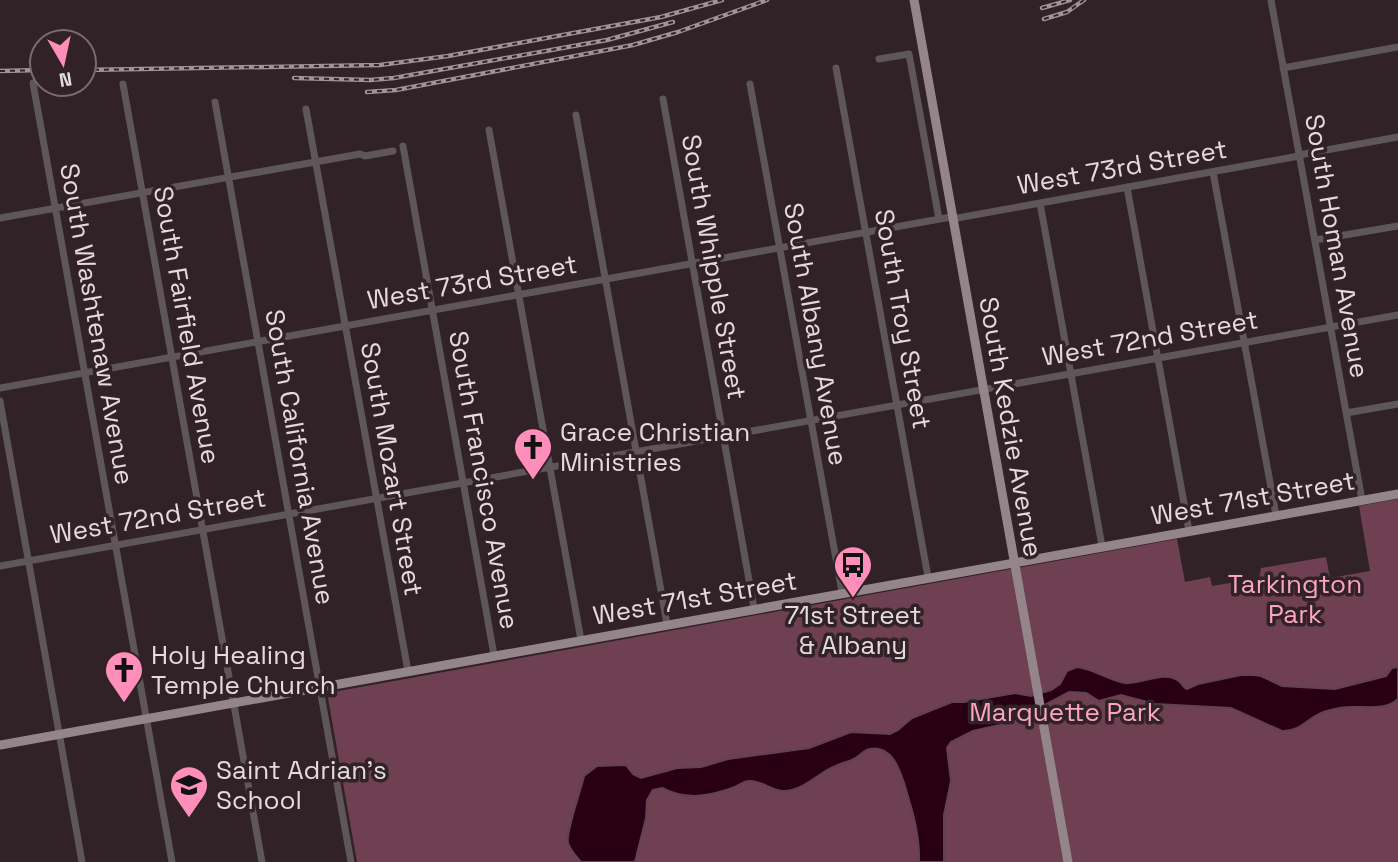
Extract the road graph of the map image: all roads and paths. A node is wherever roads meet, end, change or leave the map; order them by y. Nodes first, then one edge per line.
1 (914, 0) edge
2 (1271, 0) edge
3 (1398, 47) edge
4 (879, 59) dead end
5 (836, 68) dead end
6 (1283, 68) junction
7 (123, 84) dead end
8 (750, 84) dead end
9 (36, 98) edge
10 (663, 99) dead end
11 (215, 102) dead end
12 (306, 109) dead end
13 (576, 115) dead end
14 (489, 130) dead end
15 (1398, 137) edge
16 (403, 146) dead end
17 (393, 151) dead end
18 (1299, 156) junction
19 (316, 162) junction
20 (1213, 172) junction
21 (229, 177) junction
22 (1127, 187) junction
23 (142, 192) junction
24 (1040, 203) junction
25 (55, 208) junction
26 (0, 218) edge
27 (951, 218) junction
28 (939, 219) junction
29 (1398, 226) edge
30 (866, 232) junction
31 (1315, 240) junction
32 (779, 247) junction
33 (692, 263) junction
34 (605, 279) junction
35 (519, 295) junction
36 (432, 310) junction
37 (1398, 315) edge
38 (345, 326) junction
39 (1331, 328) junction
40 (258, 342) junction
41 (1244, 343) junction
42 (172, 357) junction
43 (1157, 358) junction
44 (85, 373) junction
45 (1071, 373) junction
46 (0, 388) edge
47 (983, 389) junction
48 (0, 401) edge
49 (897, 404) junction
50 (1398, 404) edge
51 (1346, 413) junction
52 (810, 420) junction
53 (723, 436) junction
54 (636, 451) junction
55 (550, 467) junction
56 (463, 482) junction
57 (1398, 494) edge
58 (376, 498) junction
59 (1362, 500) junction
60 (289, 514) junction
61 (1276, 515) junction
62 (202, 530) junction
63 (1189, 531) junction
64 (116, 545) junction
65 (1102, 546) junction
66 (29, 561) junction
67 (1014, 562) junction
68 (0, 566) edge
69 (928, 577) junction
70 (842, 592) junction
71 (754, 608) junction
72 (667, 624) junction
73 (581, 640) junction
74 (494, 655) junction
75 (408, 671) junction
76 (320, 687) junction
77 (233, 703) junction
78 (146, 718) junction
79 (59, 734) junction
80 (0, 745) edge
81 (82, 862) edge
82 (172, 862) edge
83 (262, 862) edge
84 (348, 862) edge
85 (1068, 862) edge

1 - 27 main road, South Kedzie Avenue
2 - 6 street, South Homan Avenue
3 - 6 street
4 - 28 street
5 - 30 street, South Troy Street
6 - 18 street, South Homan Avenue
7 - 23 street, South Fairfield Avenue
8 - 32 street, South Albany Avenue
9 - 25 street, South Washtenaw Avenue
10 - 33 street, South Whipple Street
11 - 21 street, South California Avenue
12 - 19 street, South Mozart Street
13 - 34 street
14 - 35 street
15 - 18 street, West 73rd Street
16 - 36 street, South Francisco Avenue
17 - 19 street
18 - 20 street, West 73rd Street
18 - 31 street, South Homan Avenue
19 - 21 street
19 - 38 street, South Mozart Street
20 - 22 street, West 73rd Street
20 - 41 street
21 - 23 street
21 - 40 street, South California Avenue
22 - 24 street, West 73rd Street
22 - 43 street
23 - 25 street
23 - 42 street, South Fairfield Avenue
24 - 27 street, West 73rd Street
24 - 45 street
25 - 26 street
25 - 44 street, South Washtenaw Avenue
27 - 28 street, West 73rd Street
27 - 47 main road, South Kedzie Avenue
28 - 30 street, West 73rd Street
29 - 31 street
30 - 32 street, West 73rd Street
30 - 49 street, South Troy Street
31 - 39 street, South Homan Avenue
32 - 33 street, West 73rd Street
32 - 52 street, South Albany Avenue
33 - 34 street, West 73rd Street
33 - 53 street, South Whipple Street
34 - 35 street, West 73rd Street
34 - 54 street
35 - 36 street, West 73rd Street
35 - 55 street
36 - 38 street, West 73rd Street
36 - 56 street, South Francisco Avenue
37 - 39 street, West 72nd Street
38 - 40 street, West 73rd Street
38 - 58 street, South Mozart Street
39 - 41 street, West 72nd Street
39 - 51 street, South Homan Avenue
40 - 42 street, West 73rd Street
40 - 60 street, South California Avenue
41 - 43 street, West 72nd Street
41 - 61 street
42 - 44 street, West 73rd Street
42 - 62 street, South Fairfield Avenue
43 - 45 street, West 72nd Street
43 - 63 street
44 - 46 street, West 73rd Street
44 - 64 street, South Washtenaw Avenue
45 - 47 street, West 72nd Street
45 - 65 street
47 - 49 street, West 72nd Street
47 - 67 main road, South Kedzie Avenue
48 - 66 street
49 - 52 street, West 72nd Street
49 - 69 street, South Troy Street
50 - 51 street
51 - 59 street, South Homan Avenue
52 - 53 street, West 72nd Street
52 - 70 street, South Albany Avenue
53 - 54 street, West 72nd Street
53 - 71 street, South Whipple Street
54 - 55 street, West 72nd Street
54 - 72 street
55 - 56 street, West 72nd Street
55 - 73 street
56 - 58 street, West 72nd Street
56 - 74 street, South Francisco Avenue
57 - 59 main road, West 71st Street
58 - 60 street, West 72nd Street
58 - 75 street, South Mozart Street
59 - 61 main road, West 71st Street
60 - 62 street, West 72nd Street
60 - 76 street, South California Avenue
61 - 63 main road, West 71st Street
62 - 64 street, West 72nd Street
62 - 77 street, South Fairfield Avenue
63 - 65 main road, West 71st Street
64 - 66 street, West 72nd Street
64 - 78 street, South Washtenaw Avenue
65 - 67 main road, West 71st Street
66 - 68 street, West 72nd Street
66 - 79 street
67 - 69 main road, West 71st Street
67 - 85 main road, South Kedzie Avenue
69 - 70 main road, West 71st Street
70 - 71 main road, West 71st Street
71 - 72 main road, West 71st Street
72 - 73 main road, West 71st Street
73 - 74 main road, West 71st Street
74 - 75 main road, West 71st Street
75 - 76 main road, West 71st Street
76 - 77 main road, West 71st Street
76 - 84 street, South California Avenue
77 - 78 main road, West 71st Street
77 - 83 street, South Fairfield Avenue
78 - 79 main road, West 71st Street
78 - 82 street, South Washtenaw Avenue
79 - 80 main road, West 71st Street
79 - 81 street

